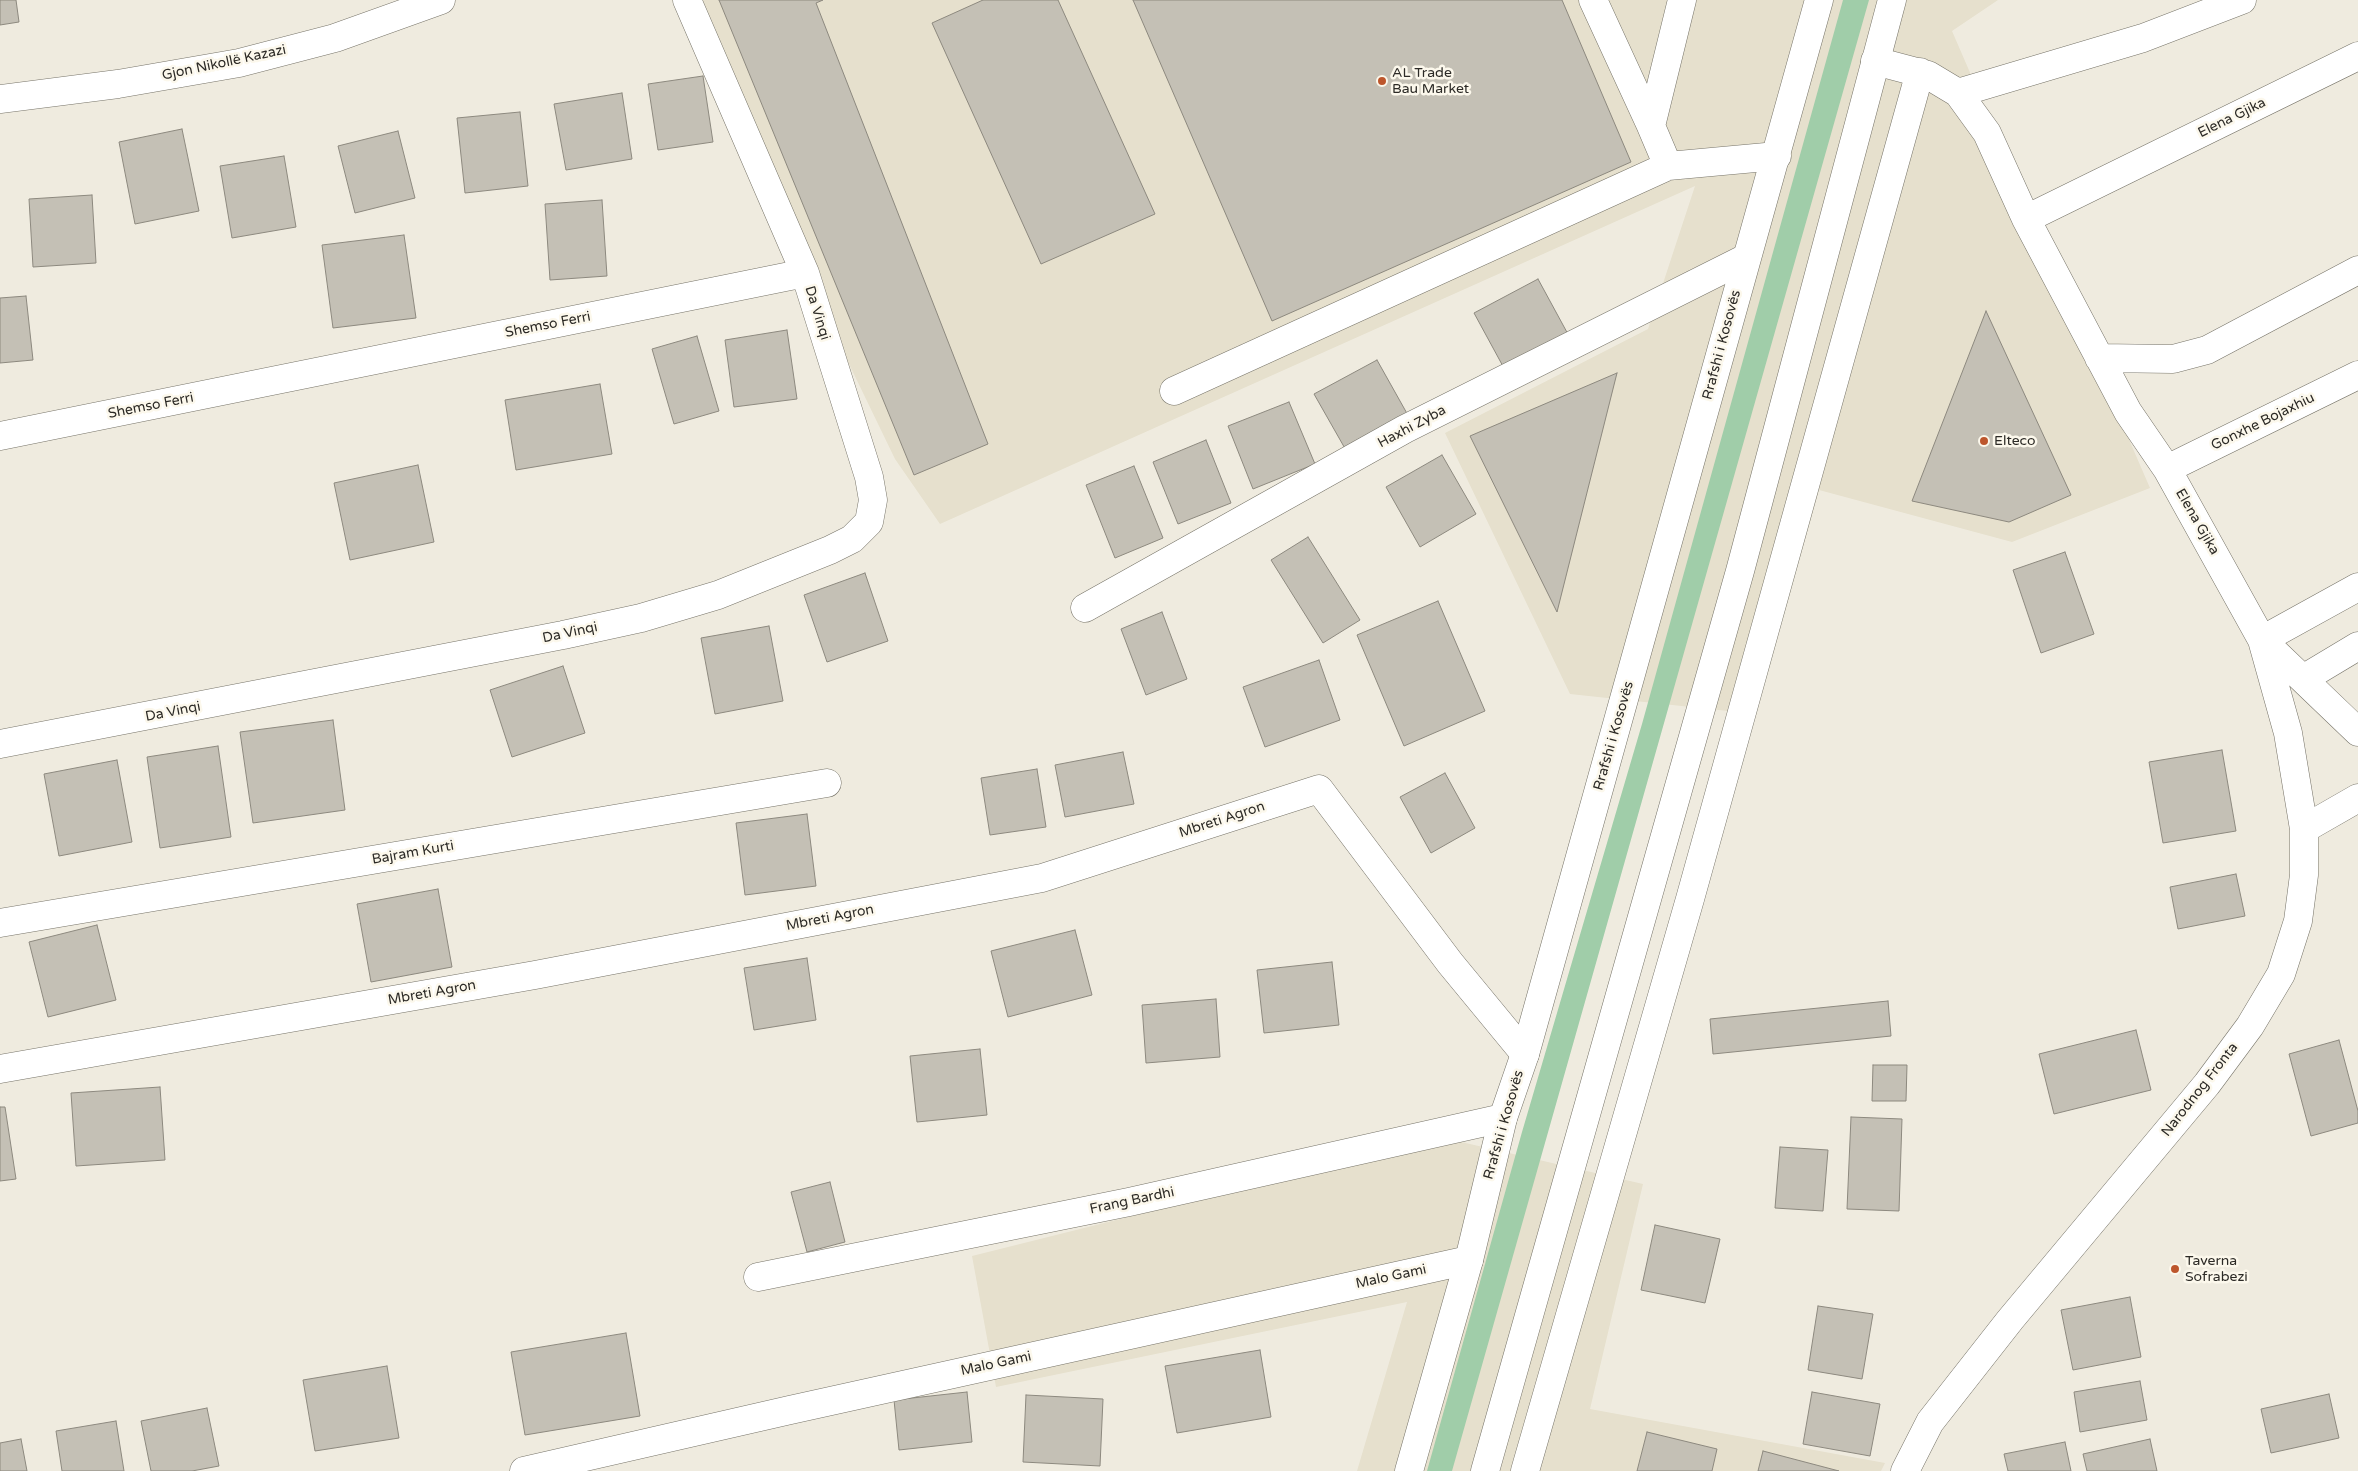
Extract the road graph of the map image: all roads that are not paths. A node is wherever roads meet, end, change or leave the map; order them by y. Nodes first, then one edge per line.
1 (441, 0) edge
2 (687, 0) edge
3 (1593, 0) edge
4 (1682, 0) edge
5 (1819, 0) edge
6 (1892, 0) edge
7 (2242, 0) edge
8 (2358, 56) edge
9 (1875, 61) junction
10 (1920, 72) junction
11 (1958, 92) junction
12 (0, 99) edge
13 (1651, 126) junction
14 (1777, 156) junction
15 (1668, 166) junction
16 (2026, 219) junction
17 (1746, 258) junction
18 (2358, 270) edge
19 (805, 274) junction
20 (2099, 358) junction
21 (2358, 375) edge
22 (1174, 391) dead end
23 (0, 436) edge
24 (2167, 469) junction
25 (2358, 587) edge
26 (1085, 608) dead end
27 (2262, 640) junction
28 (2358, 646) edge
29 (2303, 679) junction
30 (2358, 732) edge
31 (0, 744) edge
32 (827, 783) dead end
33 (2358, 798) edge
34 (2304, 830) junction
35 (0, 923) edge
36 (1525, 1054) junction
37 (0, 1068) edge
38 (1503, 1118) junction
39 (1469, 1260) junction
40 (758, 1277) dead end
41 (524, 1471) edge
42 (1409, 1471) edge
43 (1485, 1471) edge
44 (1525, 1471) edge
45 (1905, 1471) edge

1 - 12 main road, Gjon Nikollë Kazazi
2 - 19 main road
3 - 13 main road
4 - 13 main road
5 - 14 main road, Rrafshi i Kosovës
6 - 9 main road
7 - 11 main road
8 - 16 main road, Elena Gjika
9 - 10 main road, Elena Gjika
9 - 43 main road
10 - 11 main road, Elena Gjika
10 - 44 main road
11 - 16 main road, Elena Gjika
13 - 15 main road
14 - 15 main road
14 - 17 main road, Rrafshi i Kosovës
15 - 22 main road
16 - 20 main road, Elena Gjika
17 - 26 main road, Haxhi Zyba
17 - 36 main road, Rrafshi i Kosovës
18 - 20 main road
19 - 23 main road, Shemso Ferri
19 - 31 main road, Da Vinqi
20 - 24 main road, Elena Gjika
21 - 24 main road, Gonxhe Bojaxhiu
24 - 27 main road, Elena Gjika
25 - 27 main road
27 - 29 main road, Elena Gjika
27 - 34 main road, Narodnog Fronta
28 - 29 main road
29 - 30 main road, Elena Gjika
32 - 35 main road, Bajram Kurti
33 - 34 main road
34 - 45 main road, Narodnog Fronta
36 - 37 main road, Mbreti Agron
36 - 38 main road, Rrafshi i Kosovës
38 - 39 main road, Rrafshi i Kosovës
38 - 40 main road, Frang Bardhi
39 - 41 main road, Malo Gami
39 - 42 main road, Rrafshi i Kosovës

